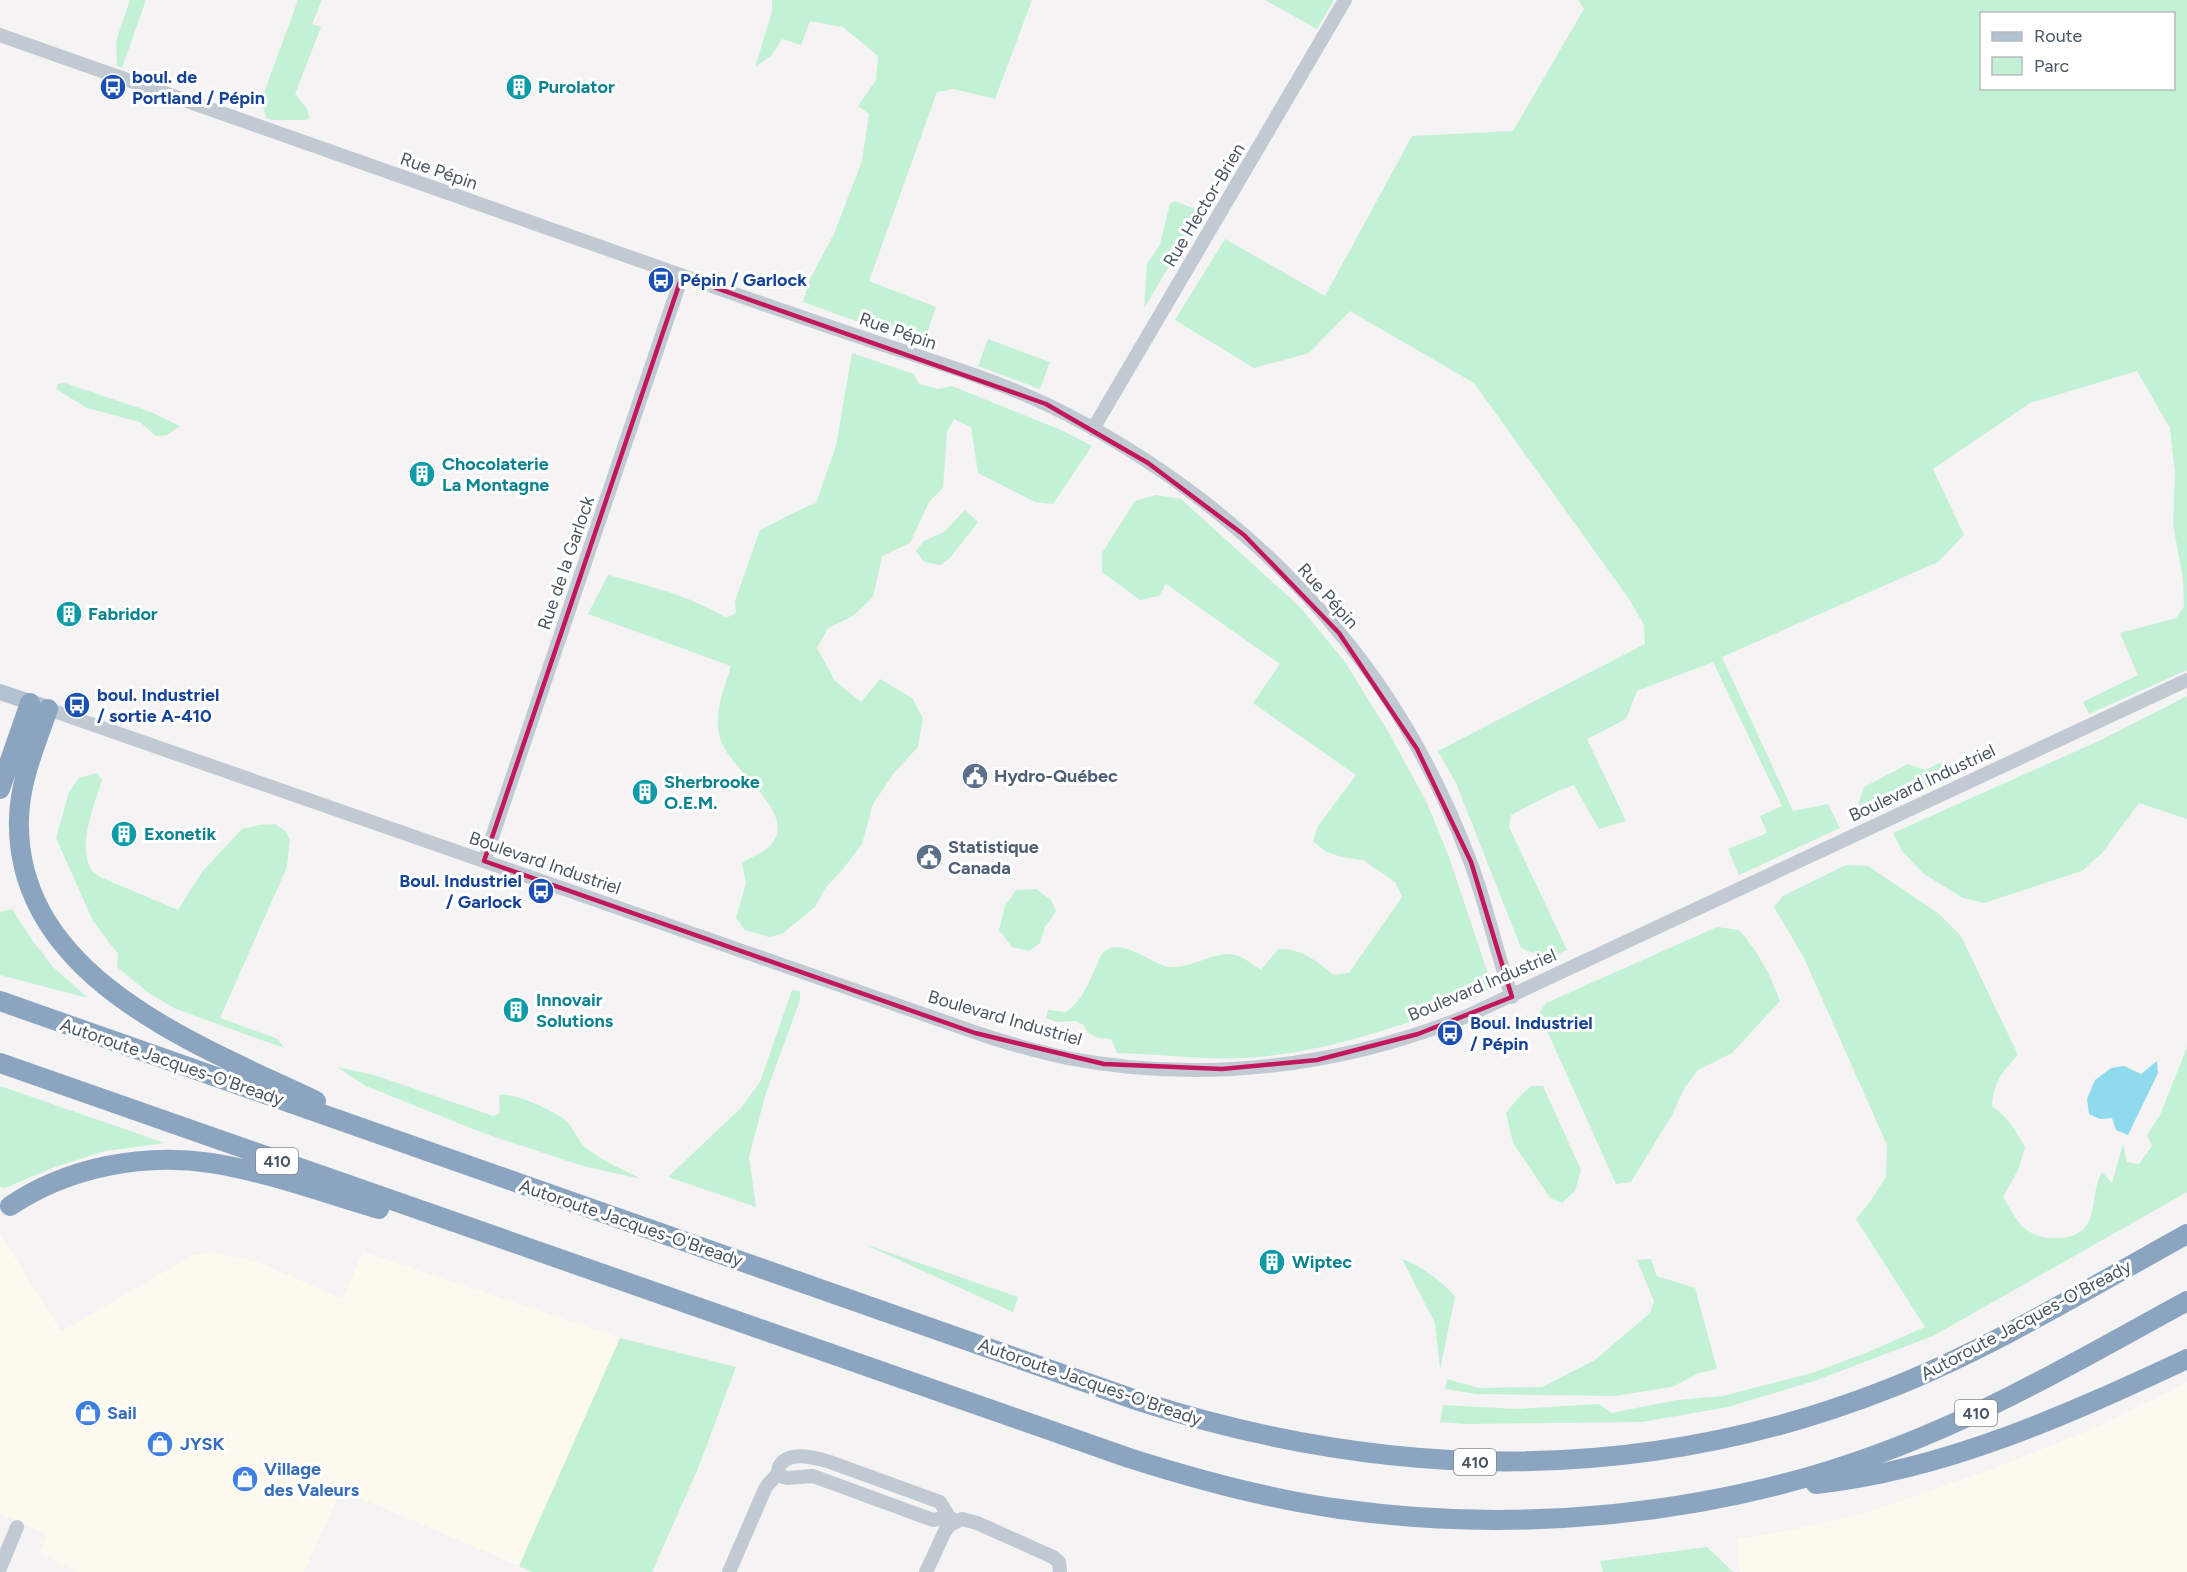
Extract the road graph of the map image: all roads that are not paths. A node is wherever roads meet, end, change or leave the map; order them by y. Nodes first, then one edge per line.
1 (1345, 0) edge
2 (0, 35) edge
3 (682, 276) junction
4 (1094, 429) junction
5 (2187, 680) edge
6 (0, 692) edge
7 (39, 706) junction
8 (0, 789) edge
9 (484, 861) junction
10 (1512, 997) junction
11 (0, 1001) edge
12 (0, 1063) edge
13 (411, 1145) junction
14 (3, 1209) edge
15 (2187, 1234) edge
16 (555, 1258) junction
17 (2187, 1301) edge
18 (2187, 1359) edge
19 (777, 1475) junction
20 (1750, 1491) junction
21 (952, 1519) junction
22 (17, 1527) dead end
23 (0, 1568) edge
24 (729, 1572) edge
25 (926, 1572) edge
26 (1060, 1572) edge

1 - 4 street, Rue Hector-Brien
2 - 3 street, Rue Pépin
3 - 4 street, Rue Pépin
3 - 9 street, Rue de la Garlock
4 - 10 street, Rue Pépin
5 - 10 street, Boulevard Industriel
6 - 7 main road, Boulevard Industriel
7 - 8 highway
7 - 9 street, Boulevard Industriel
7 - 13 highway
9 - 10 street, Boulevard Industriel
11 - 13 highway, Autoroute Jacques-O'Bready / 410
12 - 16 highway, 410
13 - 15 highway, Autoroute Jacques-O'Bready / 410
14 - 16 highway
16 - 20 highway, 410
17 - 20 highway, 410
18 - 20 highway
19 - 21 street
19 - 21 street
19 - 24 street
21 - 25 street
21 - 26 street
22 - 23 street

